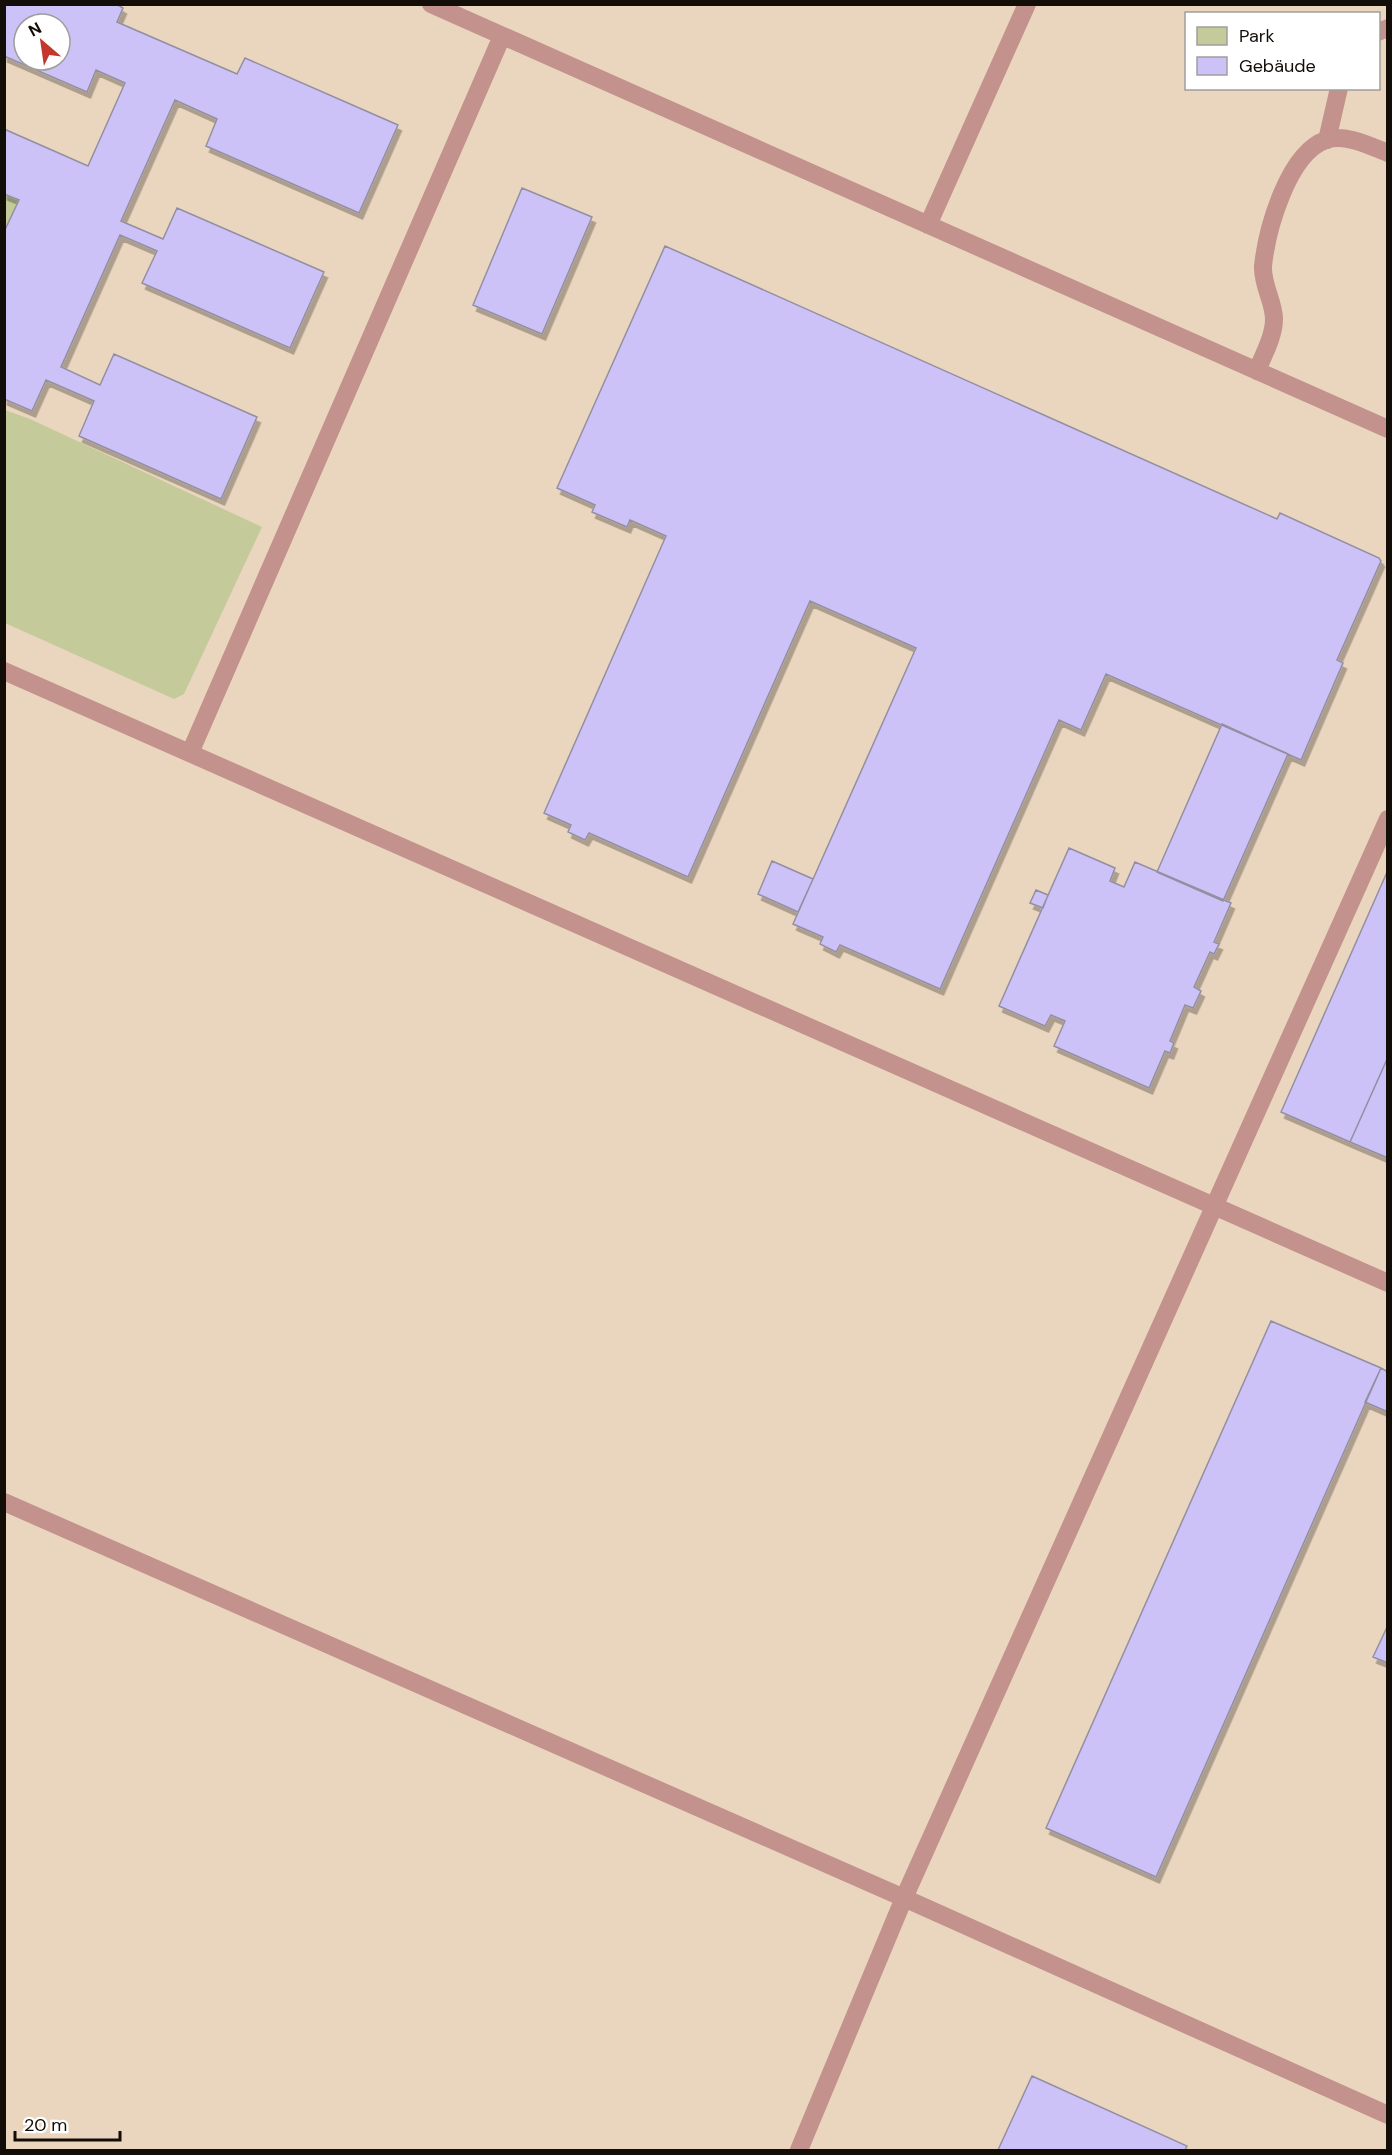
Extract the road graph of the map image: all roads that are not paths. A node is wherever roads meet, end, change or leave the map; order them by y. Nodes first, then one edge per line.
1 (431, 4) edge
2 (1027, 4) edge
3 (502, 36) junction
4 (1339, 90) edge
5 (1327, 140) junction
6 (1388, 153) edge
7 (928, 225) junction
8 (1257, 371) junction
9 (1388, 429) edge
10 (4, 671) edge
11 (190, 753) junction
12 (1388, 819) edge
13 (1215, 1206) junction
14 (1388, 1283) edge
15 (4, 1502) edge
16 (904, 1898) junction
17 (1388, 2115) edge
18 (799, 2151) edge

1 - 3 lane
2 - 7 lane
3 - 7 lane
3 - 11 lane
4 - 5 lane
5 - 6 lane
5 - 8 lane
7 - 8 lane
8 - 9 lane
10 - 11 lane
11 - 13 lane
12 - 13 lane
13 - 14 lane
13 - 16 lane
15 - 16 lane
16 - 17 lane
16 - 18 lane

